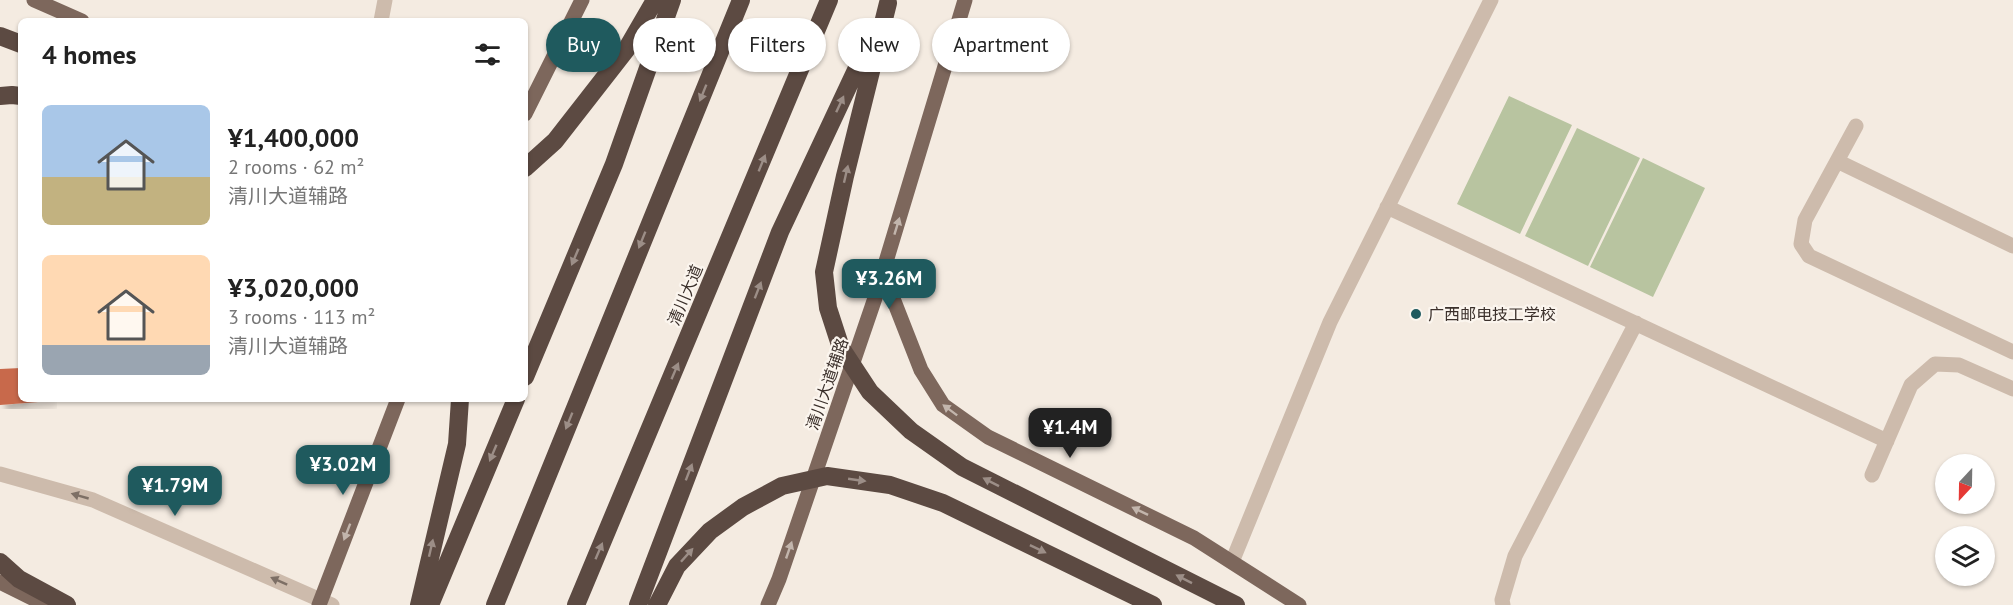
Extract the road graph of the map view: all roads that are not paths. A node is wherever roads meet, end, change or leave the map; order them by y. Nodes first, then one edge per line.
1 (34, 0) edge
2 (385, 0) edge
3 (582, 0) edge
4 (655, 0) edge
5 (672, 0) edge
6 (741, 0) edge
7 (829, 0) edge
8 (965, 0) edge
9 (1491, 0) edge
10 (888, 1) edge
11 (75, 18) edge
12 (382, 18) edge
13 (0, 36) edge
14 (18, 43) edge
15 (0, 96) edge
16 (18, 96) edge
17 (528, 104) edge
18 (1856, 126) dead end
19 (1837, 161) junction
20 (528, 165) edge
21 (1387, 207) junction
22 (2013, 246) edge
23 (883, 273) junction
24 (1636, 323) junction
25 (2013, 352) edge
26 (528, 370) edge
27 (2013, 389) edge
28 (397, 402) edge
29 (460, 402) edge
30 (515, 402) edge
31 (1887, 441) junction
32 (0, 474) edge
33 (1872, 475) dead end
34 (0, 562) edge
35 (1232, 562) junction
36 (0, 582) edge
37 (324, 603) edge
38 (46, 605) edge
39 (67, 605) edge
40 (418, 605) edge
41 (430, 605) edge
42 (495, 605) edge
43 (576, 605) edge
44 (638, 605) edge
45 (657, 605) edge
46 (768, 605) edge
47 (1153, 605) edge
48 (1236, 605) edge
49 (1299, 605) edge
50 (1503, 605) edge

1 - 11 main road
2 - 12 street
3 - 17 main road
4 - 20 highway
5 -> 26 highway
6 -> 42 highway
43 -> 7 highway, 清川大道
23 -> 8 main road, 清川大道辅路
9 - 21 street
44 -> 10 highway
48 -> 10 highway
13 - 14 highway
15 - 16 highway
18 - 19 street
19 - 22 street
19 - 25 street
21 - 24 street
21 - 35 street
35 -> 23 main road
46 -> 23 main road, 清川大道辅路
24 - 31 street
24 - 50 street
27 - 31 street
28 -> 37 main road
40 -> 29 highway
30 -> 41 highway
31 - 33 street
37 -> 32 street
34 - 39 highway
35 - 49 main road
36 - 38 main road
45 -> 47 highway

